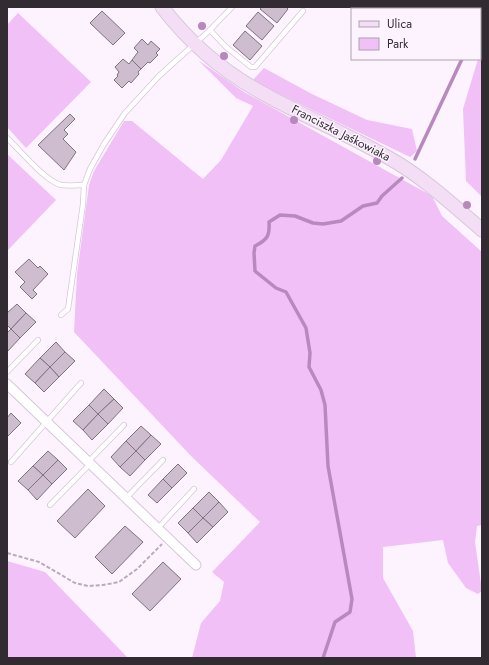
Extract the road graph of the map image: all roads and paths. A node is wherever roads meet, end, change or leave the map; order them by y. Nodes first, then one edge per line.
1 (162, 7) edge
2 (232, 7) edge
3 (303, 11) dead end
4 (210, 30) junction
5 (194, 44) junction
6 (7, 138) edge
7 (84, 185) junction
8 (482, 230) edge
9 (61, 315) dead end
10 (38, 340) dead end
11 (7, 372) edge
12 (81, 383) dead end
13 (7, 384) edge
14 (47, 422) junction
15 (124, 425) dead end
16 (163, 460) dead end
17 (11, 462) dead end
18 (89, 463) junction
19 (194, 489) dead end
20 (126, 498) junction
21 (50, 505) dead end
22 (158, 528) junction
23 (168, 538) junction
24 (7, 553) edge
25 (196, 565) dead end

1 - 5 street, Franciszka Jaśkowiaka
2 - 4 lane
3 - 4 lane
4 - 5 lane
5 - 7 lane
5 - 8 street, Franciszka Jaśkowiaka
6 - 7 lane
7 - 9 lane
10 - 11 lane
12 - 14 lane
13 - 14 street
14 - 17 lane
14 - 18 street
15 - 18 lane
16 - 20 lane
18 - 20 street
18 - 21 lane
19 - 22 lane
20 - 22 street
22 - 23 street
23 - 24 path
23 - 25 street

